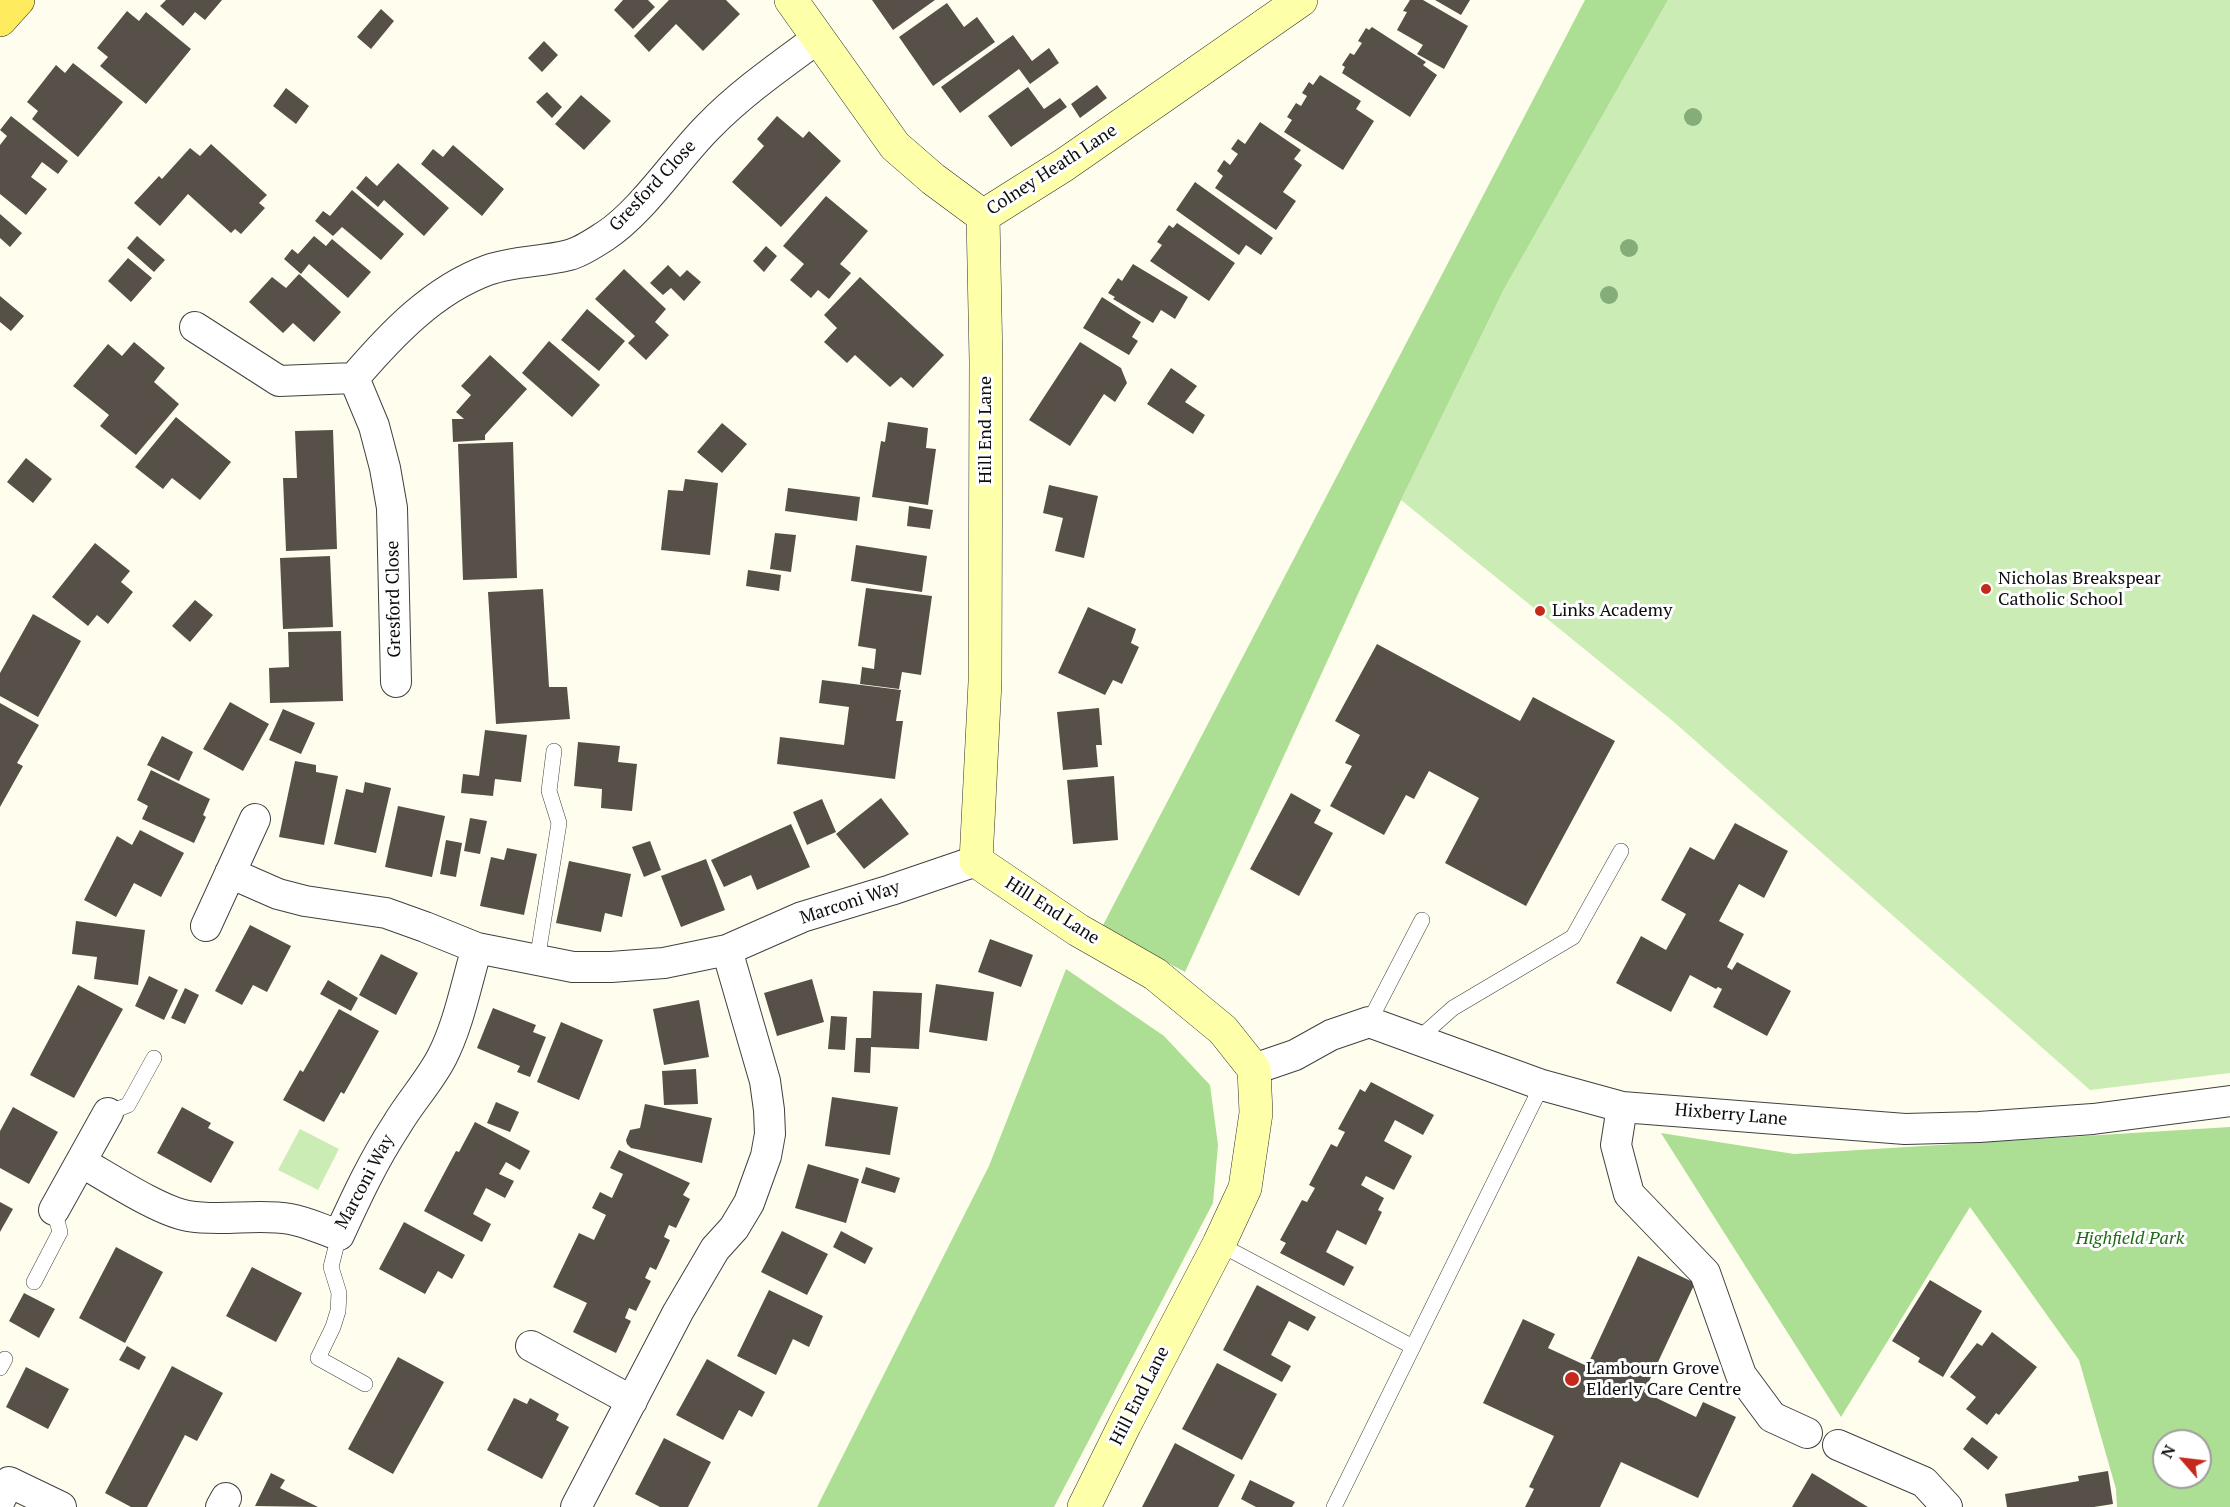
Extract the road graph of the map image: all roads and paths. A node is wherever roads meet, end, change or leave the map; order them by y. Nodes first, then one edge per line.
1 (18, 0) edge
2 (791, 0) edge
3 (1301, 0) edge
4 (0, 21) edge
5 (818, 38) junction
6 (983, 216) junction
7 (195, 327) dead end
8 (354, 378) junction
9 (396, 682) dead end
10 (554, 751) dead end
11 (255, 819) dead end
12 (1621, 851) dead end
13 (976, 861) junction
14 (230, 873) junction
15 (1422, 920) dead end
16 (206, 926) dead end
17 (477, 948) junction
18 (727, 950) junction
19 (537, 962) junction
20 (1369, 1022) junction
21 (1416, 1041) junction
22 (154, 1058) dead end
23 (1254, 1069) junction
24 (1542, 1085) junction
25 (2230, 1101) edge
26 (1623, 1107) junction
27 (108, 1113) joint
28 (81, 1162) junction
29 (54, 1210) joint
30 (339, 1235) junction
31 (1219, 1244) junction
32 (34, 1282) dead end
33 (531, 1346) dead end
34 (1413, 1347) junction
35 (365, 1384) dead end
36 (632, 1401) junction
37 (1807, 1433) dead end
38 (1838, 1445) dead end
39 (3, 1486) edge
40 (61, 1507) edge
41 (576, 1507) edge
42 (1084, 1507) edge
43 (1334, 1507) edge
44 (1947, 1507) edge

1 - 4 main road
2 - 5 street, Colney Heath Lane
3 - 6 street, Colney Heath Lane
5 - 6 street, Colney Heath Lane
5 - 8 street, Gresford Close
6 - 13 street, Hill End Lane
7 - 8 street
8 - 9 street, Gresford Close
10 - 19 lane
11 - 14 street
12 - 21 lane
13 - 18 street, Marconi Way
13 - 23 street, Hill End Lane
14 - 16 street
14 - 17 street, Marconi Way
15 - 20 lane
17 - 19 street, Marconi Way
17 - 30 street, Marconi Way
18 - 19 street, Marconi Way
18 - 36 street
20 - 21 street, Hixberry Lane
20 - 23 street
21 - 24 street, Hixberry Lane
22 - 27 lane
23 - 31 street, Hill End Lane
24 - 26 street, Hixberry Lane
24 - 34 lane
25 - 26 street, Hixberry Lane
26 - 37 street
27 - 28 street
28 - 29 street
28 - 30 street, Marconi Way
29 - 32 lane
30 - 35 lane
31 - 34 lane
31 - 42 street, Hill End Lane
33 - 36 street
34 - 43 lane
36 - 41 street
38 - 44 street
39 - 40 street

